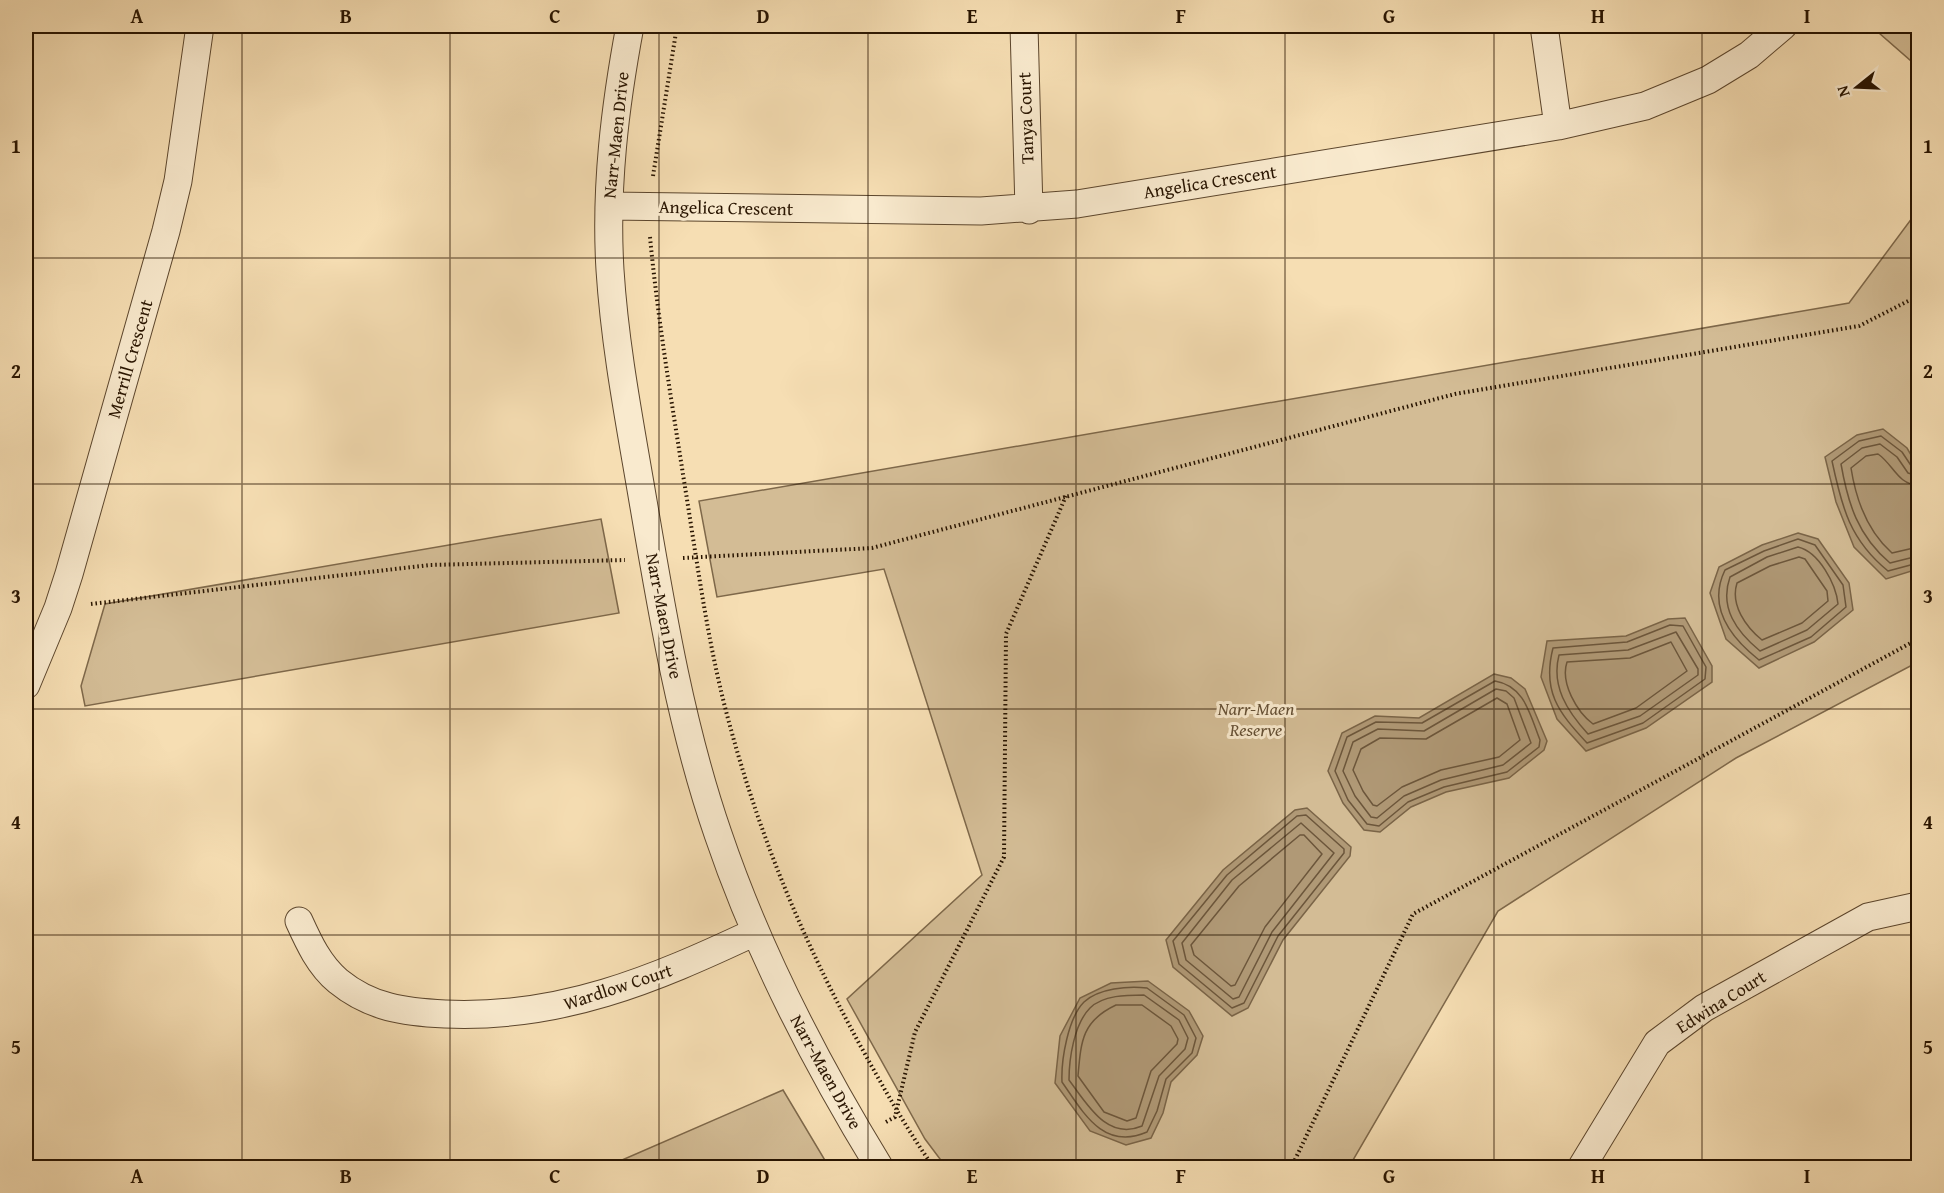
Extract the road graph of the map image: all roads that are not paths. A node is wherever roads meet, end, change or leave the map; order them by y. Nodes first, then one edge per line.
1 (200, 26) edge
2 (630, 26) edge
3 (1024, 26) edge
4 (1544, 26) edge
5 (1783, 26) edge
6 (1558, 126) junction
7 (609, 206) junction
8 (1029, 210) junction
9 (26, 685) edge
10 (1918, 906) edge
11 (299, 921) dead end
12 (755, 932) junction
13 (880, 1167) edge
14 (1581, 1167) edge

1 - 9 street, Merrill Crescent
2 - 7 street, Narr-Maen Drive
3 - 8 street, Tanya Court
4 - 6 street
5 - 6 street, Angelica Crescent
6 - 8 street, Angelica Crescent
7 - 8 street, Angelica Crescent
7 - 12 street, Narr-Maen Drive
10 - 14 street, Edwina Court
11 - 12 street, Wardlow Court
12 - 13 street, Narr-Maen Drive

